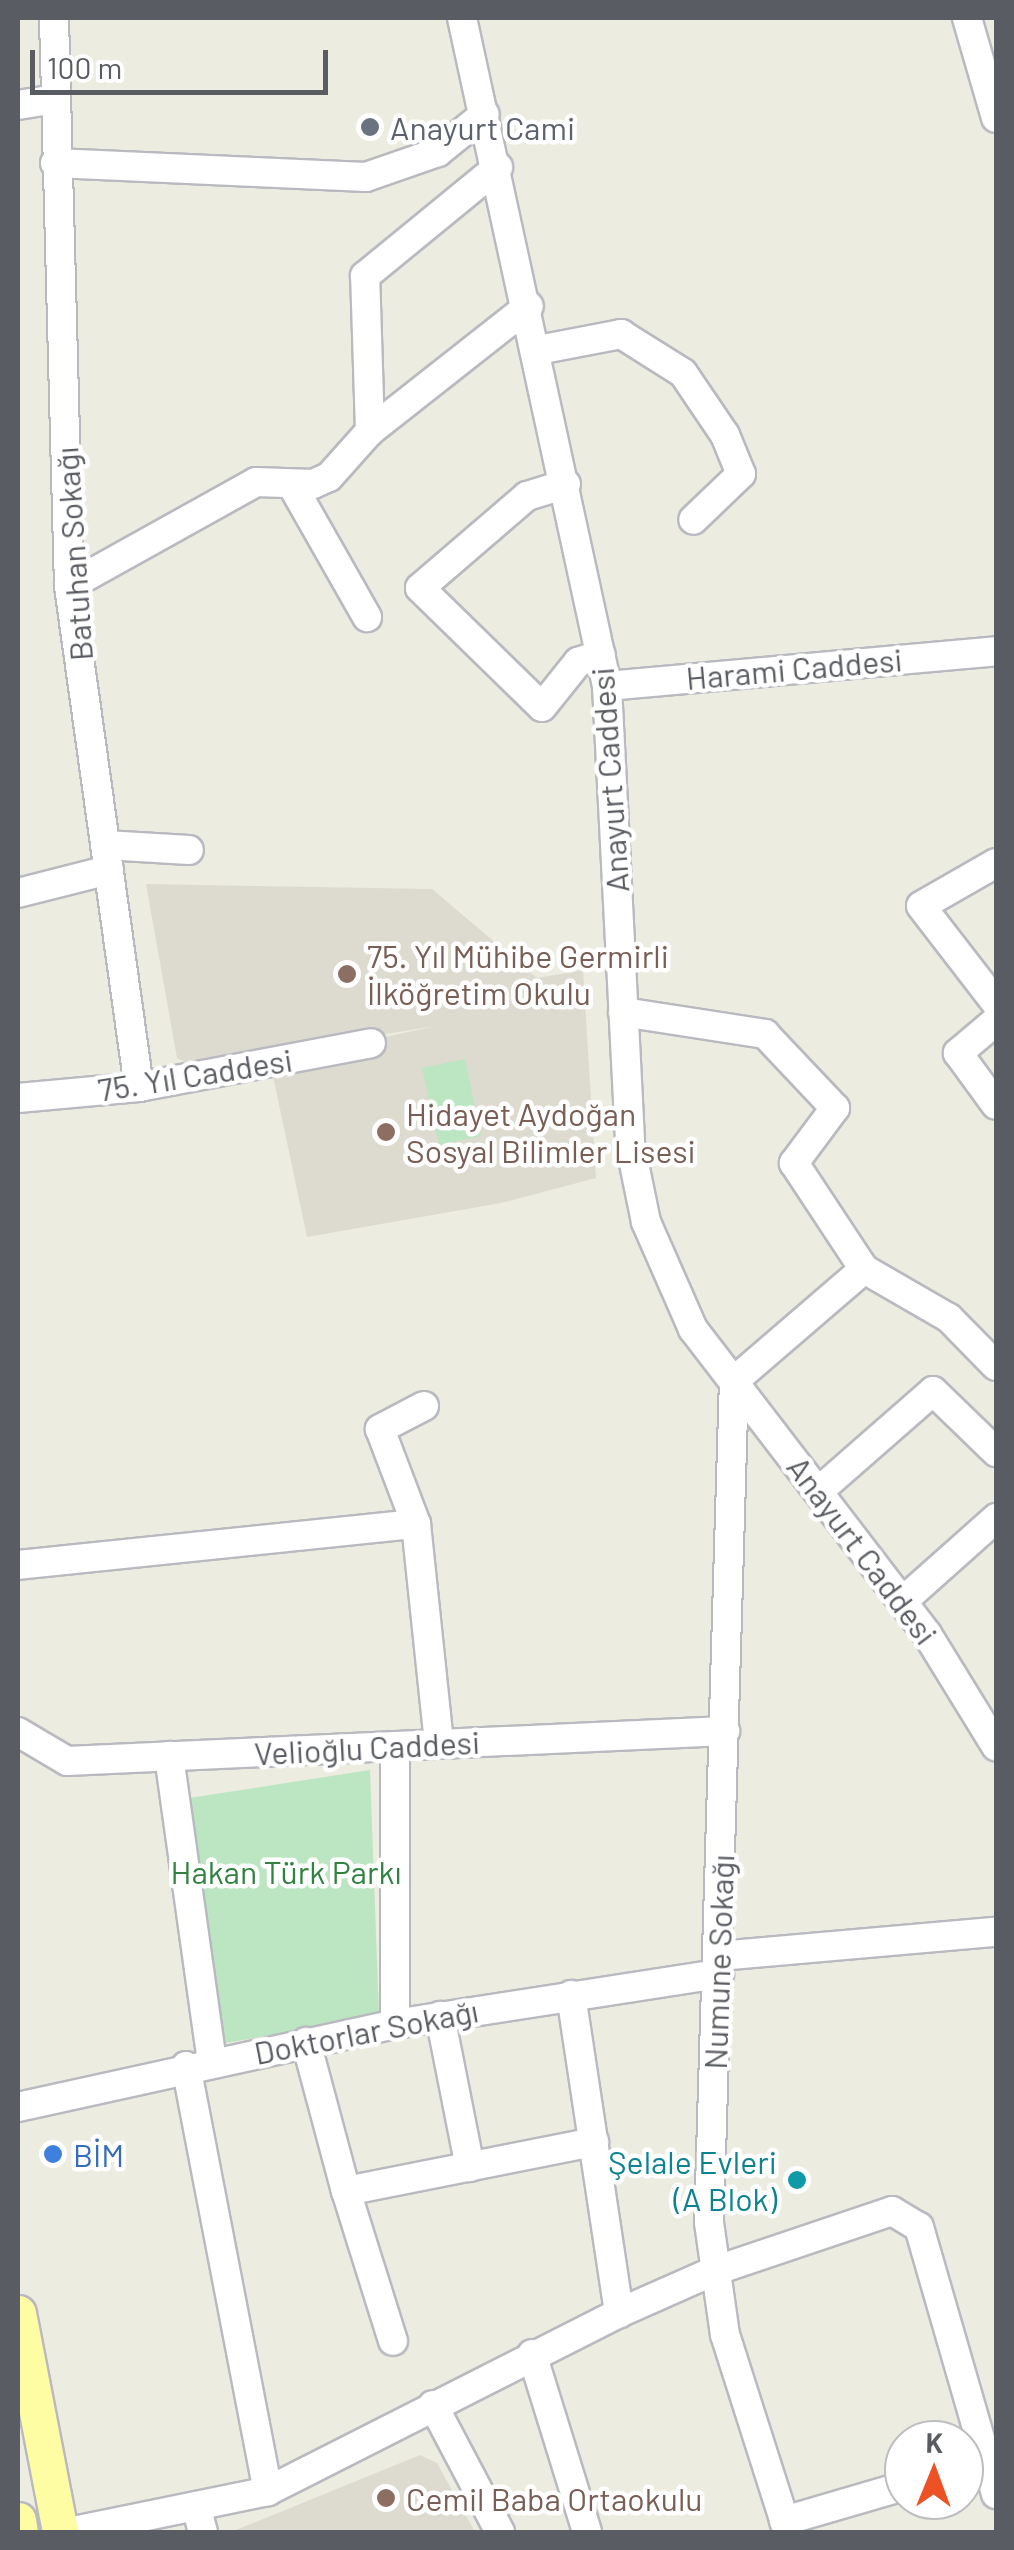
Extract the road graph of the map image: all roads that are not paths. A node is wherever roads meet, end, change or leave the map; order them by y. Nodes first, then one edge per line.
1 (54, 18) edge
2 (462, 18) edge
3 (979, 27) edge
4 (55, 99) junction
5 (18, 105) edge
6 (486, 114) junction
7 (996, 118) edge
8 (55, 163) junction
9 (498, 168) junction
10 (529, 306) junction
11 (538, 350) junction
12 (370, 430) junction
13 (566, 484) junction
14 (292, 485) junction
15 (693, 520) dead end
16 (69, 586) junction
17 (366, 618) dead end
18 (991, 649) edge
19 (601, 654) junction
20 (607, 686) junction
21 (189, 850) dead end
22 (107, 858) junction
23 (996, 863) edge
24 (18, 892) edge
25 (996, 1003) edge
26 (624, 1012) junction
27 (996, 1021) edge
28 (372, 1043) dead end
29 (138, 1087) junction
30 (18, 1098) edge
31 (996, 1105) edge
32 (864, 1269) junction
33 (996, 1366) edge
34 (734, 1381) junction
35 (424, 1406) dead end
36 (996, 1452) edge
37 (820, 1490) junction
38 (996, 1518) edge
39 (416, 1524) junction
40 (18, 1565) edge
41 (902, 1601) junction
42 (725, 1731) junction
43 (18, 1732) edge
44 (439, 1744) junction
45 (395, 1746) junction
46 (996, 1746) edge
47 (170, 1756) junction
48 (996, 1932) edge
49 (719, 1965) junction
50 (571, 1995) junction
51 (440, 2016) junction
52 (395, 2024) junction
53 (306, 2042) junction
54 (199, 2063) junction
55 (18, 2106) edge
56 (594, 2142) junction
57 (470, 2167) junction
58 (346, 2191) junction
59 (714, 2271) junction
60 (18, 2313) edge
61 (618, 2313) junction
62 (394, 2341) dead end
63 (532, 2354) junction
64 (432, 2405) junction
65 (988, 2479) edge
66 (268, 2491) junction
67 (884, 2493) edge
68 (199, 2519) edge
69 (18, 2520) edge
70 (786, 2527) edge
71 (20, 2532) edge
72 (60, 2532) edge
73 (70, 2532) edge
74 (500, 2532) edge
75 (587, 2532) edge

1 - 4 street, Batuhan Sokağı
2 - 6 street, Anayurt Caddesi
3 - 7 street
4 - 5 street
4 - 8 street, Batuhan Sokağı
6 - 8 street
6 - 9 street, Anayurt Caddesi
8 - 16 street, Batuhan Sokağı
9 - 10 street, Anayurt Caddesi
9 - 12 street
10 - 11 street, Anayurt Caddesi
10 - 12 street
11 - 13 street, Anayurt Caddesi
11 - 15 street
12 - 14 street
13 - 19 street, Anayurt Caddesi
13 - 19 street
14 - 16 street
14 - 17 street
16 - 22 street, Batuhan Sokağı
18 - 20 street, Harami Caddesi
19 - 20 street, Anayurt Caddesi
20 - 26 street, Anayurt Caddesi
21 - 22 street
22 - 24 street
22 - 29 street, Batuhan Sokağı
23 - 25 street
26 - 32 street
26 - 34 street, Anayurt Caddesi
27 - 31 street
28 - 29 street, 75. Yıl Caddesi
29 - 30 street, 75. Yıl Caddesi
32 - 33 street
32 - 34 street
34 - 37 street, Anayurt Caddesi
34 - 42 street, Numune Sokağı
35 - 39 street
36 - 37 street
37 - 41 street, Anayurt Caddesi
38 - 41 street
39 - 40 street
39 - 44 street
41 - 46 street, Anayurt Caddesi
42 - 44 street, Velioğlu Caddesi
42 - 49 street, Numune Sokağı
43 - 47 street, Velioğlu Caddesi
44 - 45 street, Velioğlu Caddesi
45 - 47 street, Velioğlu Caddesi
45 - 52 street
47 - 54 street
48 - 49 street, Doktorlar Sokağı
49 - 50 street, Doktorlar Sokağı
49 - 59 street, Numune Sokağı
50 - 51 street, Doktorlar Sokağı
50 - 56 street
51 - 52 street, Doktorlar Sokağı
51 - 57 street
52 - 53 street, Doktorlar Sokağı
53 - 54 street, Doktorlar Sokağı
53 - 58 street
54 - 55 street, Doktorlar Sokağı
54 - 66 street
56 - 57 street
56 - 61 street
57 - 58 street
58 - 62 street
59 - 61 street
59 - 65 street
59 - 70 street, Numune Sokağı
60 - 72 main road
61 - 63 street
63 - 64 street
63 - 75 street
64 - 66 street
64 - 74 street
66 - 68 street
67 - 70 street
68 - 73 street
69 - 71 main road

